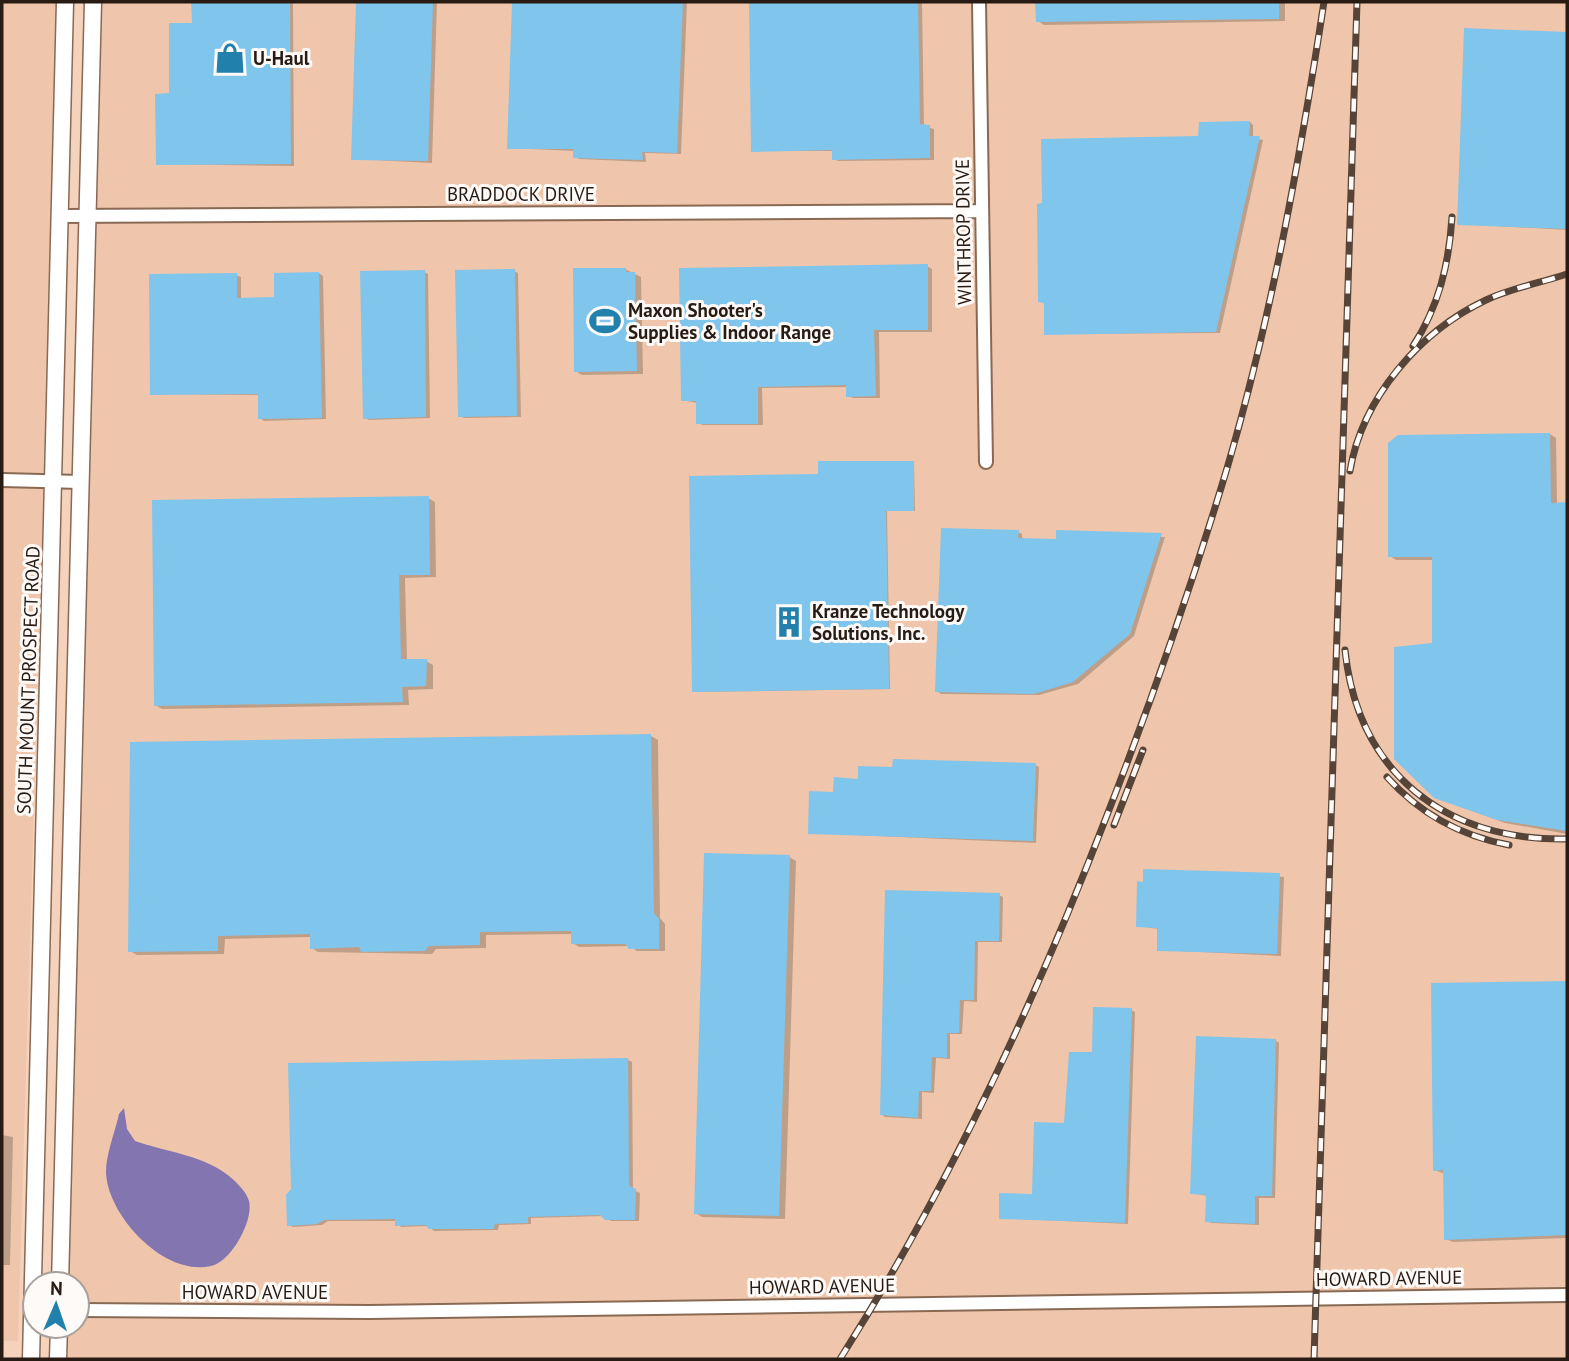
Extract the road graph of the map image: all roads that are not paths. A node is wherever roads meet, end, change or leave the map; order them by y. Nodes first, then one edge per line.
1 (65, 2) edge
2 (93, 2) edge
3 (979, 2) edge
4 (982, 211) junction
5 (61, 216) junction
6 (86, 216) junction
7 (986, 462) dead end
8 (2, 480) edge
9 (54, 481) junction
10 (81, 482) junction
11 (35, 1270) edge
12 (60, 1270) edge
13 (1567, 1295) edge
14 (91, 1310) edge
15 (32, 1340) edge
16 (58, 1340) edge
17 (31, 1359) edge
18 (58, 1359) edge

1 - 5 main road, SOUTH MOUNT PROSPECT ROAD
2 - 6 main road
3 - 4 street, WINTHROP DRIVE
4 - 6 street, BRADDOCK DRIVE
4 - 7 street, WINTHROP DRIVE
5 - 6 street, BRADDOCK DRIVE
5 - 9 main road, SOUTH MOUNT PROSPECT ROAD
6 - 10 main road
8 - 9 street
9 - 10 street
9 - 11 main road, SOUTH MOUNT PROSPECT ROAD
10 - 12 main road
13 - 14 street, HOWARD AVENUE
15 - 17 main road, SOUTH MOUNT PROSPECT ROAD
16 - 18 main road

